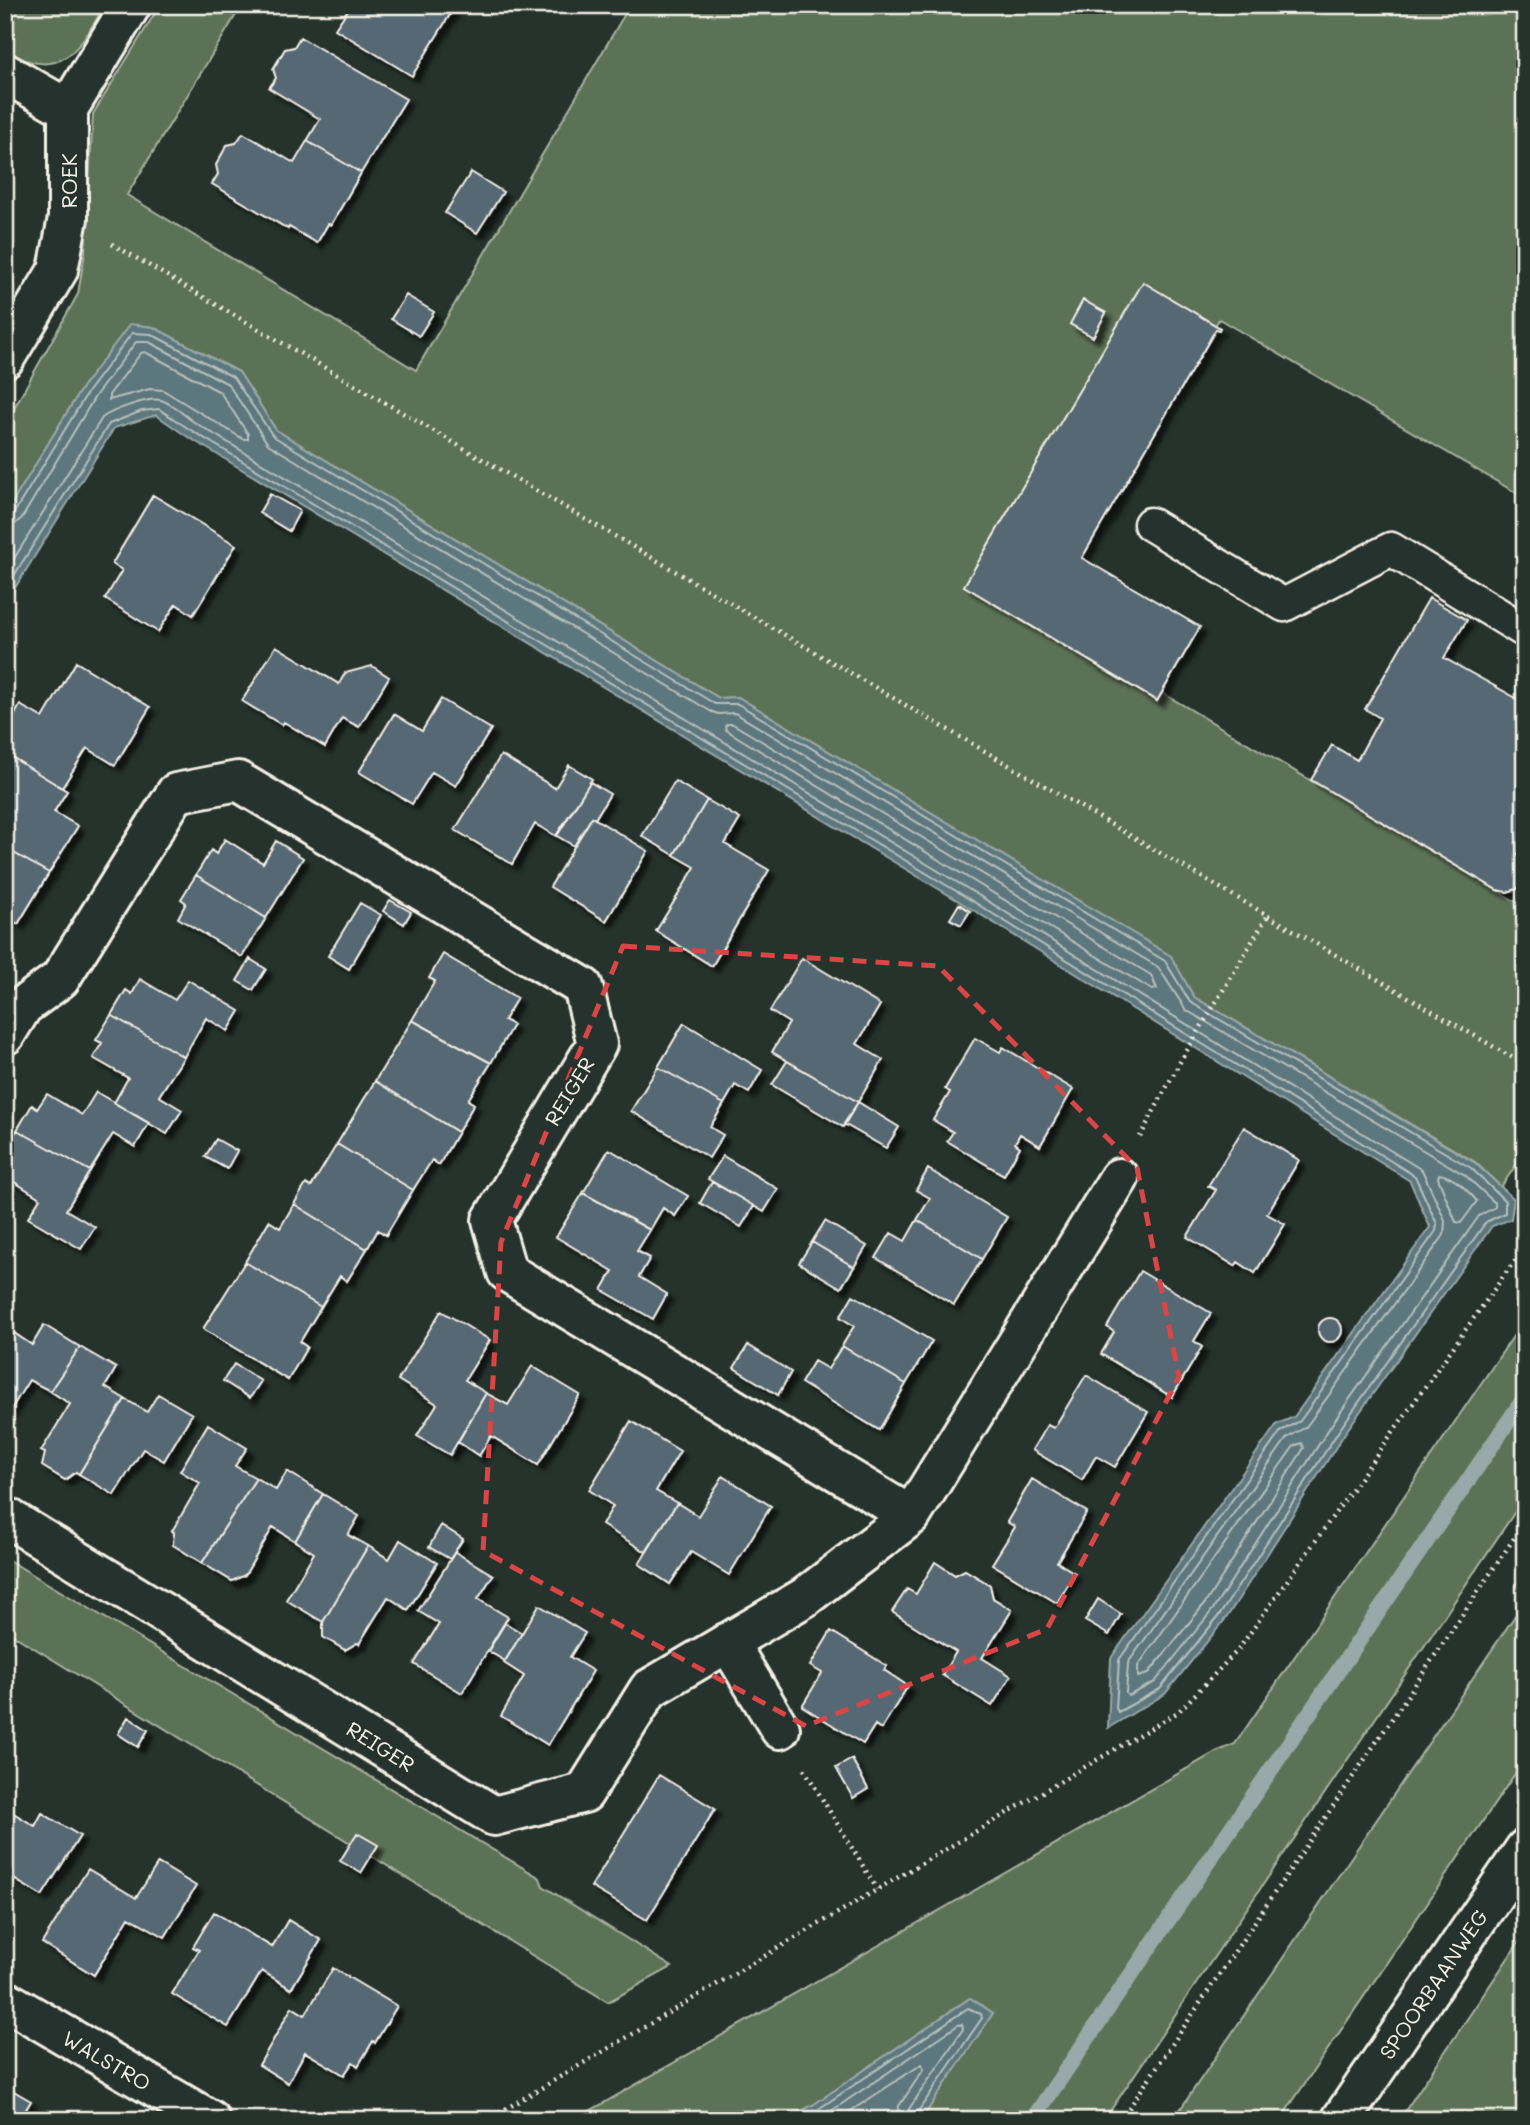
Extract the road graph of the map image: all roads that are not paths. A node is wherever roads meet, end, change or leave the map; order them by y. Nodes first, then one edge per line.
1 (131, 5) edge
2 (5, 73) edge
3 (68, 109) junction
4 (5, 358) edge
5 (1150, 524) dead end
6 (1525, 631) edge
7 (11, 1012) edge
8 (1119, 1178) road end
9 (5, 1516) edge
10 (911, 1516) junction
11 (728, 1642) junction
12 (780, 1729) dead end
13 (1525, 1849) edge
14 (5, 2000) edge
15 (210, 2120) edge
16 (1341, 2120) edge

1 - 3 street
2 - 3 street
3 - 4 street, ROEK
5 - 6 lane
7 - 10 street, REIGER
8 - 10 street, REIGER
9 - 11 street, REIGER
10 - 11 street, REIGER
11 - 12 street
13 - 16 street, SPOORBAANWEG
14 - 15 street, WALSTRO

